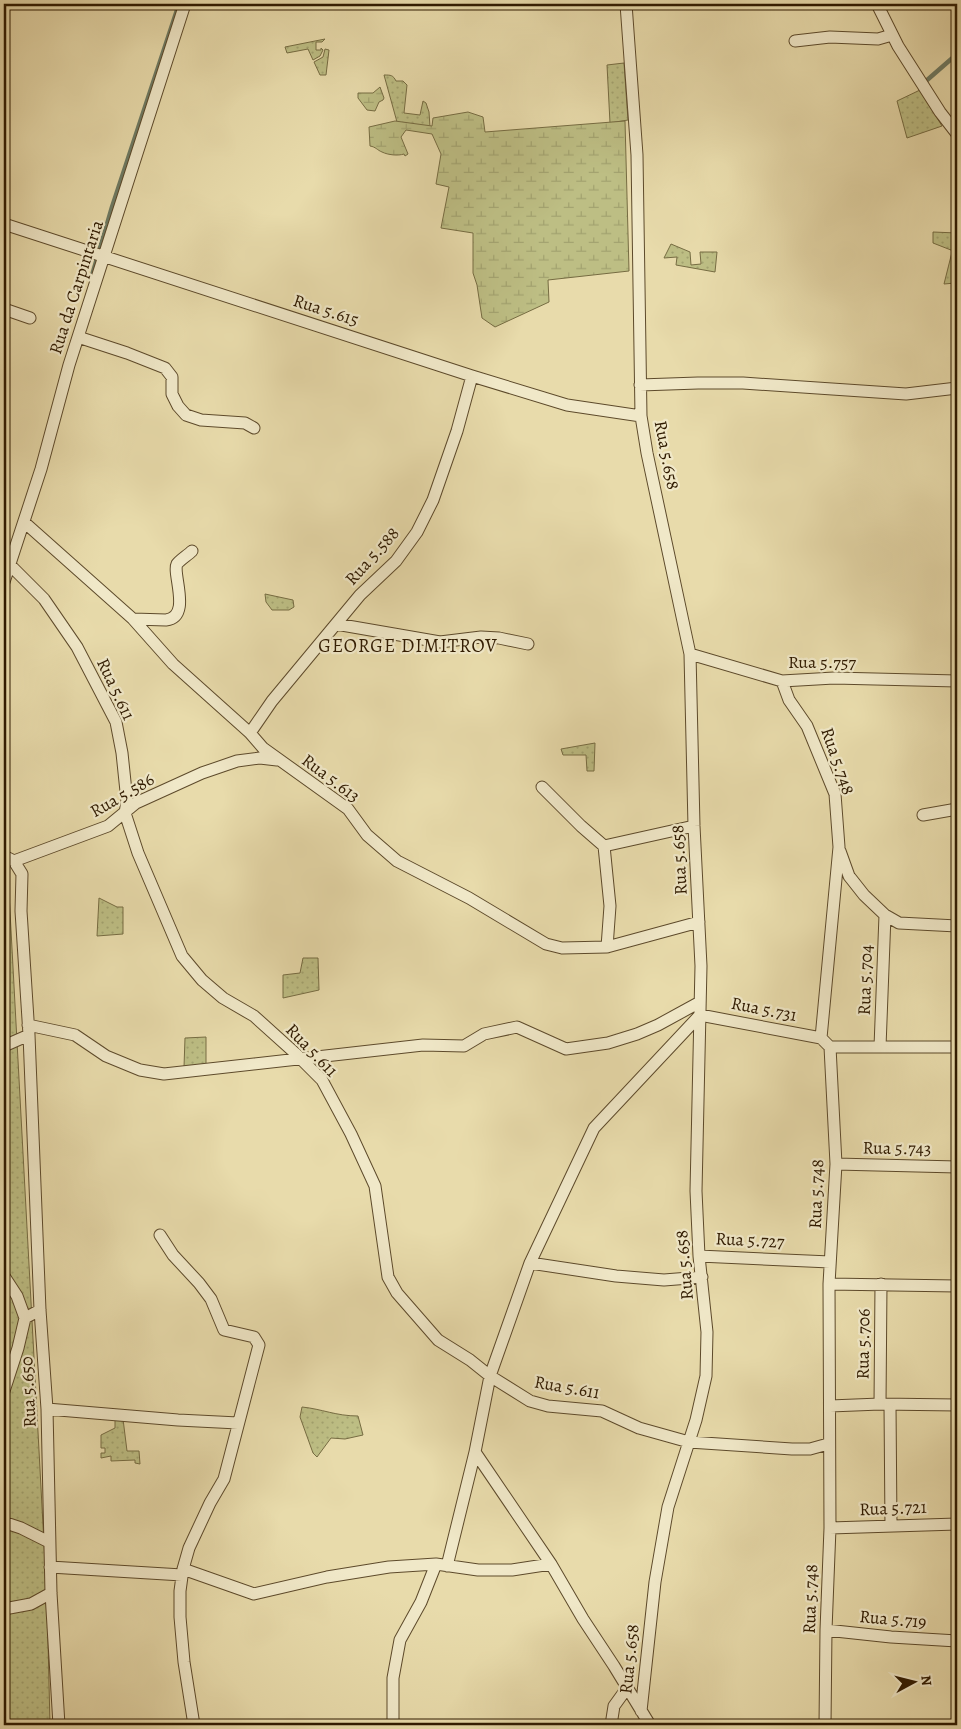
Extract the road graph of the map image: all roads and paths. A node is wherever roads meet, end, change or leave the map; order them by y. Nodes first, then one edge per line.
1 (185, 4) edge
2 (626, 4) edge
3 (877, 4) edge
4 (892, 35) junction
5 (795, 41) dead end
6 (957, 134) edge
7 (4, 224) edge
8 (104, 257) junction
9 (4, 309) edge
10 (30, 318) dead end
11 (78, 337) junction
12 (472, 376) junction
13 (640, 385) junction
14 (957, 388) edge
15 (641, 416) junction
16 (254, 428) dead end
17 (24, 522) junction
18 (192, 551) dead end
19 (10, 565) junction
20 (4, 582) edge
21 (132, 619) junction
22 (336, 624) junction
23 (528, 644) dead end
24 (690, 654) junction
25 (782, 681) junction
26 (957, 681) edge
27 (250, 733) junction
28 (277, 760) junction
29 (542, 787) dead end
30 (957, 809) edge
31 (126, 813) junction
32 (923, 815) dead end
33 (694, 826) junction
34 (604, 846) junction
35 (838, 847) junction
36 (9, 858) edge
37 (885, 915) junction
38 (699, 922) junction
39 (957, 926) edge
40 (607, 947) junction
41 (700, 1002) junction
42 (700, 1015) junction
43 (29, 1030) junction
44 (821, 1038) junction
45 (4, 1046) edge
46 (830, 1047) junction
47 (880, 1047) junction
48 (957, 1047) edge
49 (302, 1060) junction
50 (836, 1164) junction
51 (957, 1167) edge
52 (160, 1235) dead end
53 (699, 1256) junction
54 (830, 1262) junction
55 (530, 1263) junction
56 (4, 1276) edge
57 (702, 1277) junction
58 (829, 1284) junction
59 (881, 1284) junction
60 (957, 1286) edge
61 (40, 1310) junction
62 (25, 1318) junction
63 (490, 1376) junction
64 (4, 1391) edge
65 (885, 1405) junction
66 (957, 1405) edge
67 (830, 1406) junction
68 (47, 1409) junction
69 (238, 1423) junction
70 (688, 1442) junction
71 (828, 1444) junction
72 (475, 1452) junction
73 (4, 1522) edge
74 (957, 1524) edge
75 (891, 1526) junction
76 (830, 1528) junction
77 (49, 1542) junction
78 (551, 1564) junction
79 (442, 1565) junction
80 (50, 1567) junction
81 (182, 1572) junction
82 (51, 1593) junction
83 (4, 1609) edge
84 (826, 1630) junction
85 (957, 1641) edge
86 (627, 1688) junction
87 (641, 1711) junction
88 (59, 1725) edge
89 (194, 1725) edge
90 (393, 1725) edge
91 (611, 1725) edge
92 (650, 1725) edge
93 (825, 1725) edge

1 - 8 street, Rua da Carpintaria
2 - 13 street, Rua 5.658
3 - 4 street
4 - 5 street
4 - 6 street
7 - 8 street, Rua 5.615
8 - 11 street, Rua da Carpintaria
8 - 12 street, Rua 5.615
9 - 10 street
11 - 16 street
11 - 17 street, Rua da Carpintaria
12 - 15 street, Rua 5.615
12 - 22 street, Rua 5.588
13 - 14 street
13 - 15 street, Rua 5.658
15 - 24 street, Rua 5.658
17 - 19 street, Rua da Carpintaria
17 - 21 street, Rua 5.613
18 - 21 street
19 - 20 street, Rua da Carpintaria
19 - 31 street, Rua 5.611
21 - 27 street, Rua 5.613
22 - 23 street
22 - 27 street, Rua 5.588
24 - 25 street, Rua 5.757
24 - 33 street, Rua 5.658
25 - 26 street, Rua 5.757
25 - 35 street, Rua 5.748
27 - 28 street, Rua 5.613
28 - 31 street, Rua 5.586
28 - 40 street, Rua 5.613
29 - 34 street
30 - 32 street
31 - 36 street, Rua 5.586
31 - 49 street, Rua 5.611
33 - 34 street
33 - 38 street, Rua 5.658
34 - 40 street
35 - 37 street
35 - 44 street, Rua 5.748
36 - 43 street, Rua 5.650
37 - 39 street
37 - 47 street, Rua 5.704
38 - 40 street, Rua 5.613
38 - 41 street, Rua 5.658
41 - 42 street, Rua 5.658
41 - 49 street
42 - 44 street, Rua 5.731
42 - 53 street, Rua 5.658
42 - 55 street
43 - 45 street
43 - 49 street
43 - 61 street, Rua 5.650
44 - 46 street
46 - 47 street
46 - 50 street, Rua 5.748
47 - 48 street
49 - 63 street, Rua 5.611
50 - 51 street, Rua 5.743
50 - 54 street, Rua 5.748
52 - 69 street
53 - 54 street, Rua 5.727
53 - 57 street, Rua 5.658
54 - 58 street, Rua 5.748
55 - 57 street
55 - 63 street
56 - 62 street
57 - 70 street, Rua 5.658
58 - 59 street
58 - 67 street, Rua 5.748
59 - 60 street
59 - 65 street, Rua 5.706
61 - 62 street
61 - 68 street, Rua 5.650
62 - 64 street
63 - 70 street, Rua 5.611
63 - 72 street
65 - 66 street
65 - 67 street
65 - 75 street, Rua 5.706
67 - 71 street, Rua 5.748
68 - 69 street
68 - 77 street, Rua 5.650
69 - 81 street
70 - 71 street, Rua 5.611
70 - 87 street, Rua 5.658
71 - 76 street, Rua 5.748
72 - 78 street
72 - 79 street
73 - 77 street
74 - 75 street, Rua 5.721
75 - 76 street, Rua 5.721
76 - 84 street, Rua 5.748
77 - 80 street, Rua 5.650
78 - 79 street
78 - 86 street
79 - 81 street
79 - 90 street
80 - 81 street
80 - 82 street, Rua 5.650
81 - 89 street
82 - 83 street
82 - 88 street, Rua 5.650
84 - 85 street, Rua 5.719
84 - 93 street, Rua 5.748
86 - 87 street
86 - 91 street, Rua 5.658
87 - 92 street

